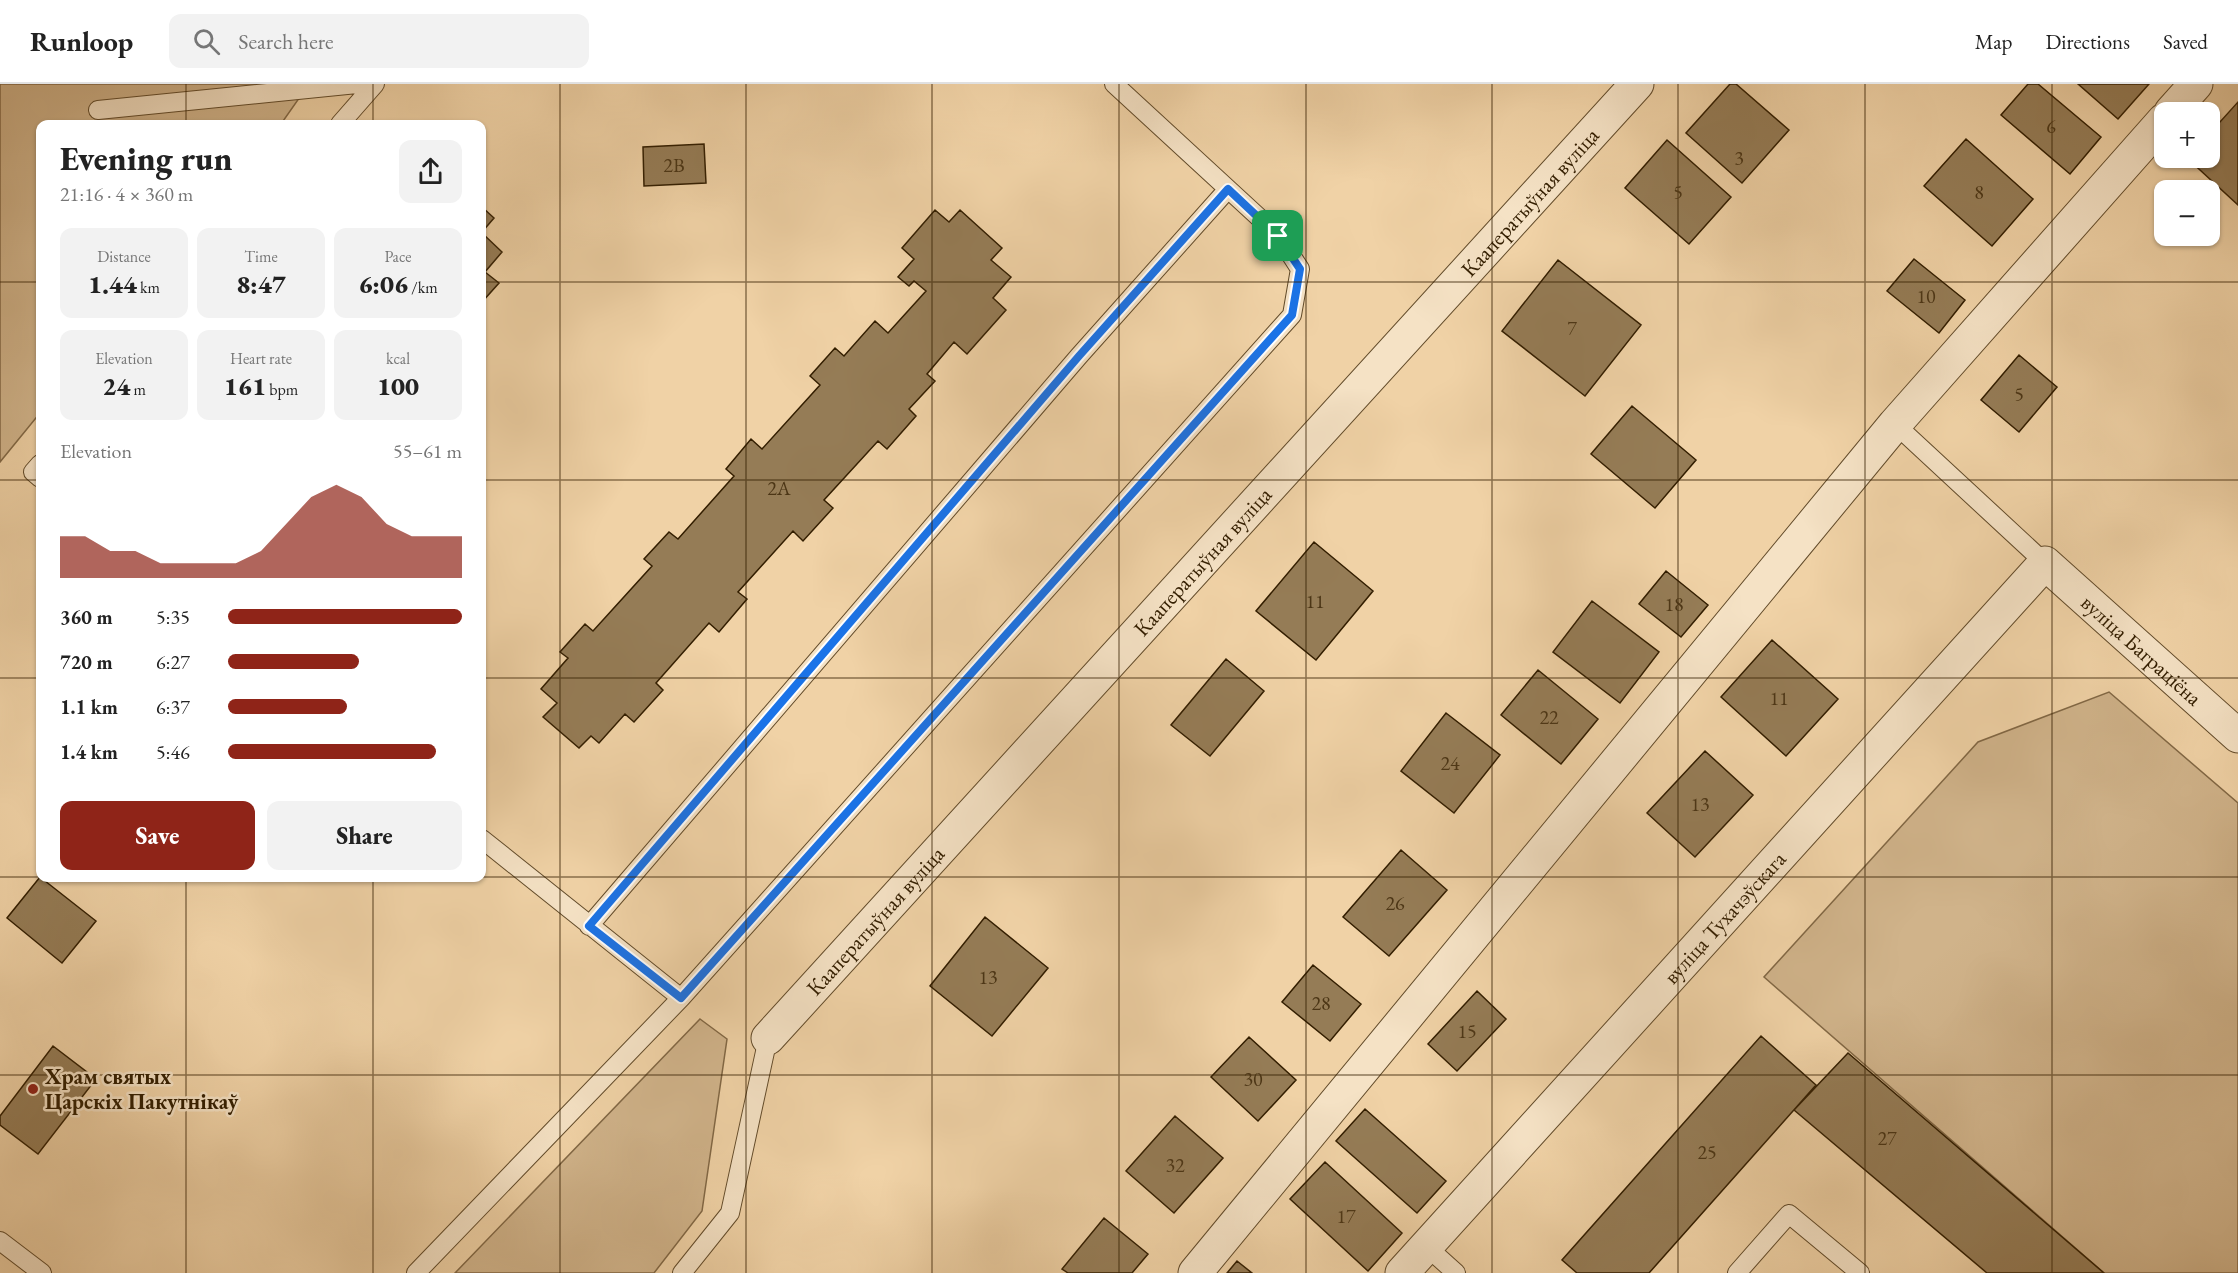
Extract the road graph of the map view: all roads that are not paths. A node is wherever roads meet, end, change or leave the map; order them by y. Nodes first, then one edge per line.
1 (357, 84) edge
2 (375, 84) edge
3 (1114, 84) edge
4 (1637, 84) edge
5 (2196, 84) edge
6 (2180, 102) edge
7 (98, 110) dead end
8 (344, 120) edge
9 (2154, 131) edge
10 (1228, 189) junction
11 (1895, 424) junction
12 (2045, 563) junction
13 (2238, 736) edge
14 (486, 842) edge
15 (589, 926) junction
16 (681, 998) junction
17 (768, 1038) joint
18 (0, 1241) edge
19 (1426, 1246) junction
20 (42, 1273) edge
21 (416, 1273) edge
22 (682, 1273) edge
23 (1195, 1273) edge
24 (1402, 1273) edge
25 (1456, 1273) edge
26 (1737, 1273) edge
27 (1860, 1273) edge

1 - 7 lane
2 - 8 lane
3 - 10 lane
4 - 17 street, Кааператыўная вуліца
5 - 6 street
9 - 11 street
10 - 15 lane
10 - 16 lane
11 - 12 lane
11 - 23 street
12 - 13 street, вуліца Баграціёна
12 - 19 street, вуліца Тухачэўскага
14 - 15 lane
15 - 16 lane
16 - 21 lane
17 - 22 lane
18 - 20 lane
19 - 24 street, вуліца Тухачэўскага
19 - 25 lane
26 - 27 lane

